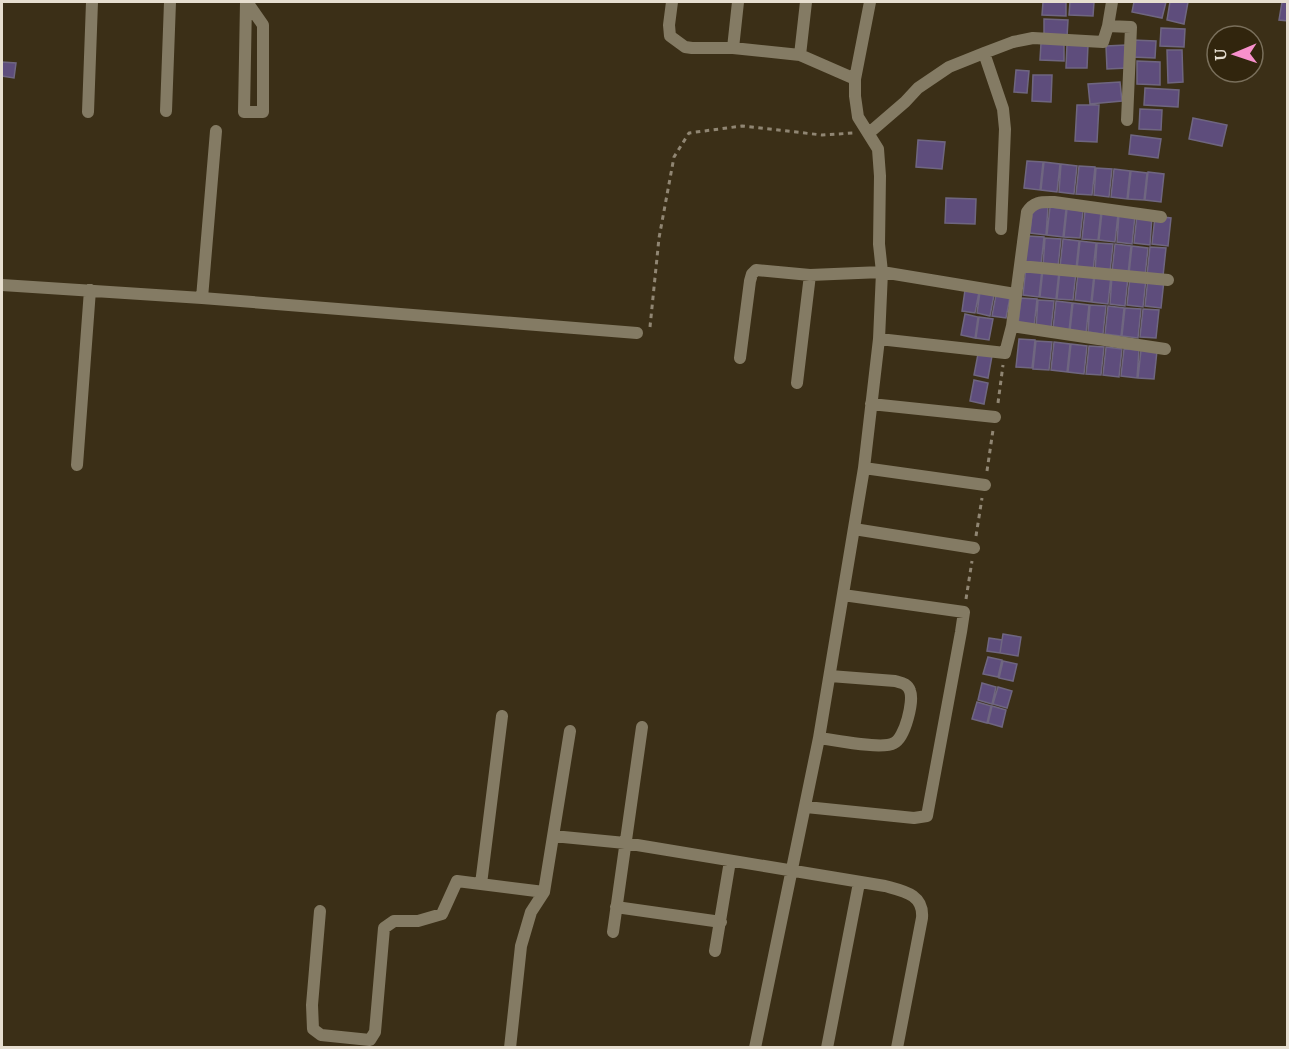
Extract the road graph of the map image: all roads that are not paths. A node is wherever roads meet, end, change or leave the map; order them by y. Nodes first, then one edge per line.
1 (92, 2) edge
2 (170, 2) edge
3 (247, 2) edge
4 (672, 2) edge
5 (738, 2) edge
6 (806, 2) edge
7 (870, 2) edge
8 (1112, 2) edge
9 (1108, 26) junction
10 (733, 48) junction
11 (984, 53) junction
12 (800, 55) junction
13 (855, 79) junction
14 (166, 111) dead end
15 (88, 112) dead end
16 (1127, 120) dead end
17 (216, 131) dead end
18 (869, 133) junction
19 (1161, 217) dead end
20 (1001, 229) dead end
21 (1020, 266) junction
22 (882, 272) junction
23 (810, 275) junction
24 (1168, 280) dead end
25 (2, 285) edge
26 (90, 290) junction
27 (1015, 294) junction
28 (202, 298) junction
29 (1012, 326) junction
30 (637, 333) road end
31 (879, 339) junction
32 (1165, 349) dead end
33 (740, 358) dead end
34 (797, 383) dead end
35 (871, 404) junction
36 (995, 417) dead end
37 (77, 465) dead end
38 (864, 468) junction
39 (984, 485) dead end
40 (854, 530) junction
41 (974, 548) dead end
42 (843, 595) junction
43 (830, 676) junction
44 (502, 716) dead end
45 (642, 727) dead end
46 (570, 731) dead end
47 (819, 738) junction
48 (806, 807) junction
49 (553, 836) junction
50 (625, 843) junction
51 (730, 861) junction
52 (792, 871) junction
53 (859, 883) junction
54 (480, 884) junction
55 (544, 892) junction
56 (616, 907) junction
57 (320, 911) dead end
58 (721, 922) junction
59 (613, 932) dead end
60 (715, 951) dead end
61 (510, 1047) edge
62 (755, 1047) edge
63 (827, 1047) edge
64 (897, 1047) edge

1 - 15 street
2 - 14 street
3 - 3 street
4 - 10 street
5 - 10 street
6 - 12 street
7 - 13 street
8 - 9 street
9 - 11 street
9 - 16 street
10 - 12 street
11 - 18 street
11 - 20 street
12 - 13 street
13 - 18 street
17 - 28 street
18 - 22 street
19 - 21 street
21 - 24 street
21 - 27 street
22 - 23 street
22 - 27 street
22 - 31 street
23 - 33 street
23 - 34 street
25 - 26 street
26 - 28 street
26 - 37 street
27 - 29 street
28 - 30 street
29 - 31 street
29 - 32 street
31 - 35 street
35 - 36 street
35 - 38 street
38 - 39 street
38 - 40 street
40 - 41 street
40 - 42 street
42 - 43 street
42 - 48 street
43 - 47 street
43 - 47 street
44 - 54 street
45 - 50 street
46 - 49 street
47 - 48 street
48 - 52 street
49 - 50 street
49 - 55 street
50 - 51 street
50 - 56 street
51 - 52 street
51 - 58 street
52 - 53 street
52 - 62 street
53 - 63 street
53 - 64 street
54 - 55 street
54 - 57 street
55 - 61 street
56 - 58 street
56 - 59 street
58 - 60 street

